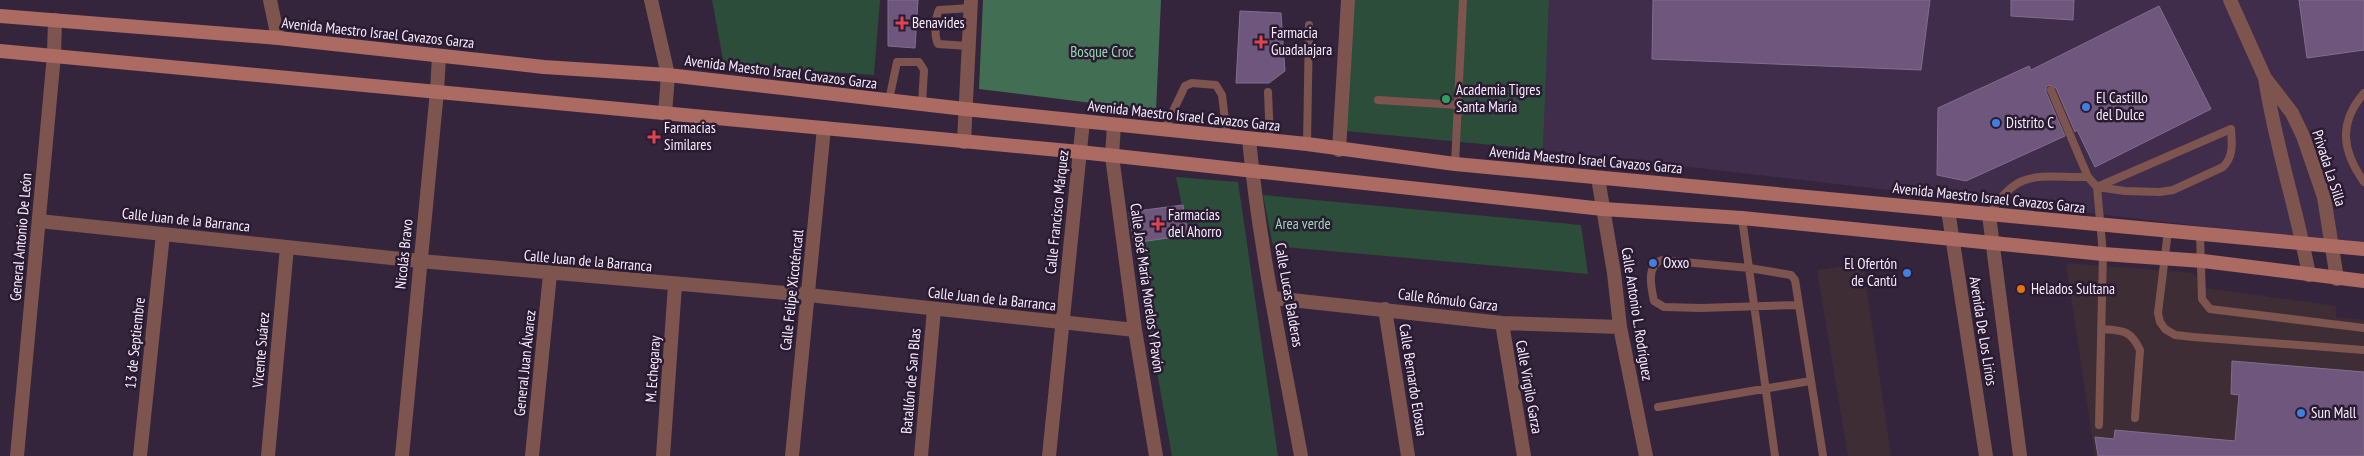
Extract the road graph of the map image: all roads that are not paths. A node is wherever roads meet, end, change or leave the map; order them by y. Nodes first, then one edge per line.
1 (270, 0) edge
2 (651, 0) edge
3 (1348, 0) edge
4 (1463, 0) edge
5 (2230, 0) edge
6 (970, 4) edge
7 (0, 16) edge
8 (55, 20) junction
9 (1309, 25) dead end
10 (278, 38) junction
11 (968, 46) junction
12 (0, 51) edge
13 (54, 55) junction
14 (438, 56) junction
15 (668, 75) junction
16 (2265, 78) junction
17 (2051, 90) dead end
18 (437, 91) junction
19 (1268, 92) dead end
20 (2364, 93) edge
21 (889, 100) junction
22 (1378, 100) dead end
23 (922, 104) junction
24 (1458, 105) junction
25 (965, 109) junction
26 (666, 114) junction
27 (1082, 122) junction
28 (1114, 125) junction
29 (824, 128) junction
30 (1164, 130) junction
31 (1227, 137) junction
32 (1249, 139) junction
33 (964, 142) junction
34 (1270, 142) junction
35 (1307, 144) junction
36 (1339, 150) junction
37 (1080, 152) junction
38 (1112, 156) junction
39 (1455, 164) junction
40 (1252, 172) junction
41 (2088, 177) junction
42 (1598, 178) junction
43 (2364, 182) edge
44 (2097, 187) junction
45 (1603, 209) junction
46 (1948, 210) junction
47 (1989, 215) junction
48 (1742, 218) junction
49 (39, 221) junction
50 (2100, 225) junction
51 (2168, 231) junction
52 (163, 234) junction
53 (2200, 234) junction
54 (1951, 238) junction
55 (1992, 242) junction
56 (2303, 243) junction
57 (2333, 246) junction
58 (287, 247) junction
59 (2364, 249) edge
60 (2103, 254) junction
61 (2166, 258) junction
62 (420, 261) junction
63 (2203, 261) junction
64 (1749, 268) junction
65 (550, 274) junction
66 (2308, 275) junction
67 (2337, 278) junction
68 (2364, 281) edge
69 (675, 285) junction
70 (808, 296) junction
71 (1273, 298) junction
72 (1798, 305) junction
73 (1754, 307) junction
74 (934, 308) junction
75 (1385, 309) junction
76 (1062, 323) junction
77 (1502, 324) junction
78 (1620, 327) junction
79 (2364, 328) edge
80 (2102, 329) junction
81 (1135, 330) junction
82 (2364, 350) edge
83 (1810, 382) junction
84 (1766, 390) junction
85 (1658, 407) dead end
86 (2135, 418) dead end
87 (2099, 424) dead end
88 (17, 456) edge
89 (140, 456) edge
90 (268, 456) edge
91 (402, 456) edge
92 (532, 456) edge
93 (663, 456) edge
94 (792, 456) edge
95 (921, 456) edge
96 (1049, 456) edge
97 (1156, 456) edge
98 (1301, 456) edge
99 (1408, 456) edge
100 (1524, 456) edge
101 (1646, 456) edge
102 (1775, 456) edge
103 (1823, 456) edge
104 (1986, 456) edge
105 (2020, 456) edge

1 - 10 street
2 - 15 street
3 - 36 street
4 - 24 lane
5 - 16 street, Privada La Silla
6 - 11 street
6 - 11 lane
7 - 8 main road, Avenida Maestro Israel Cavazos Garza
8 - 10 main road, Avenida Maestro Israel Cavazos Garza
8 - 13 street, General Antonio De León
9 - 35 lane
10 - 14 main road, Avenida Maestro Israel Cavazos Garza
11 - 25 street
12 - 13 main road
13 - 18 main road
13 - 49 street, General Antonio De León
14 - 15 main road, Avenida Maestro Israel Cavazos Garza
14 - 18 street, Nicolás Bravo
15 - 21 main road, Avenida Maestro Israel Cavazos Garza
15 - 26 street
16 - 56 street, Privada La Silla
16 - 57 street, Privada La Silla
17 - 41 lane
18 - 26 main road
18 - 62 street, Nicolás Bravo
19 - 34 lane
20 - 43 lane
21 - 23 main road, Avenida Maestro Israel Cavazos Garza
21 - 23 lane
22 - 24 lane
23 - 25 main road, Avenida Maestro Israel Cavazos Garza
24 - 39 lane
25 - 27 main road, Avenida Maestro Israel Cavazos Garza
25 - 33 street
26 - 29 main road
27 - 28 main road, Avenida Maestro Israel Cavazos Garza
27 - 37 street, Calle Francisco Márquez
28 - 30 main road, Avenida Maestro Israel Cavazos Garza
28 - 38 street, Calle José María Morelos Y Pavón
29 - 33 main road
29 - 70 street, Calle Felipe Xicoténcatl
30 - 31 main road, Avenida Maestro Israel Cavazos Garza
30 - 31 lane
31 - 32 main road, Avenida Maestro Israel Cavazos Garza
32 - 34 main road, Avenida Maestro Israel Cavazos Garza
32 - 40 street, Calle Lucas Balderas
33 - 37 main road
34 - 35 main road, Avenida Maestro Israel Cavazos Garza
35 - 36 main road, Avenida Maestro Israel Cavazos Garza
36 - 39 main road, Avenida Maestro Israel Cavazos Garza
37 - 38 main road
37 - 76 street, Calle Francisco Márquez
38 - 40 main road
38 - 81 street, Calle José María Morelos Y Pavón
39 - 42 main road, Avenida Maestro Israel Cavazos Garza
40 - 45 main road
40 - 71 street, Calle Lucas Balderas
41 - 44 lane
41 - 47 lane
42 - 45 street, Calle Antonio L. Rodríguez
42 - 46 main road, Avenida Maestro Israel Cavazos Garza
44 - 44 lane
44 - 50 lane
45 - 48 main road
45 - 78 street, Calle Antonio L. Rodríguez
46 - 47 main road, Avenida Maestro Israel Cavazos Garza
46 - 54 street, Avenida De Los Lirios
47 - 50 main road, Avenida Maestro Israel Cavazos Garza
47 - 55 street, Avenida De Los Lirios
48 - 54 main road
48 - 64 lane
49 - 52 street, Calle Juan de la Barranca
49 - 88 street, General Antonio De León
50 - 51 main road, Avenida Maestro Israel Cavazos Garza
50 - 60 lane
51 - 53 main road, Avenida Maestro Israel Cavazos Garza
51 - 61 lane
52 - 58 street, Calle Juan de la Barranca
52 - 89 street, 13 de Septiembre
53 - 56 main road, Avenida Maestro Israel Cavazos Garza
53 - 63 lane
54 - 55 main road
54 - 104 street, Avenida De Los Lirios
55 - 60 main road
55 - 105 street, Avenida De Los Lirios
56 - 57 main road, Avenida Maestro Israel Cavazos Garza
56 - 66 street, Privada La Silla
57 - 59 main road, Avenida Maestro Israel Cavazos Garza
57 - 67 street, Privada La Silla
58 - 62 street, Calle Juan de la Barranca
58 - 90 street, Vicente Suárez
60 - 61 main road
60 - 80 lane
61 - 63 main road
61 - 82 lane
62 - 65 street, Calle Juan de la Barranca
62 - 91 street, Nicolás Bravo
63 - 66 main road
63 - 79 lane
64 - 72 lane
64 - 73 lane
64 - 73 lane
65 - 69 street, Calle Juan de la Barranca
65 - 92 street, General Juan Álvarez
66 - 67 main road
67 - 68 main road
69 - 70 street, Calle Juan de la Barranca
69 - 93 street, M. Echegaray
70 - 74 street, Calle Juan de la Barranca
70 - 94 street, Calle Felipe Xicoténcatl
71 - 75 street, Calle Rómulo Garza
71 - 98 street, Calle Lucas Balderas
72 - 73 lane
72 - 83 lane
73 - 84 lane
74 - 76 street, Calle Juan de la Barranca
74 - 95 street, Batallón de San Blas
75 - 77 street, Calle Rómulo Garza
75 - 99 street, Calle Bernardo Elosua
76 - 81 street, Calle Juan de la Barranca
76 - 96 street, Calle Francisco Márquez
77 - 78 street, Calle Rómulo Garza
77 - 100 street, Calle Virgilo Garza
78 - 101 street, Calle Antonio L. Rodríguez
80 - 86 lane
80 - 87 lane
81 - 97 street, Calle José María Morelos Y Pavón
83 - 84 lane
83 - 103 lane
84 - 85 lane
84 - 102 lane

